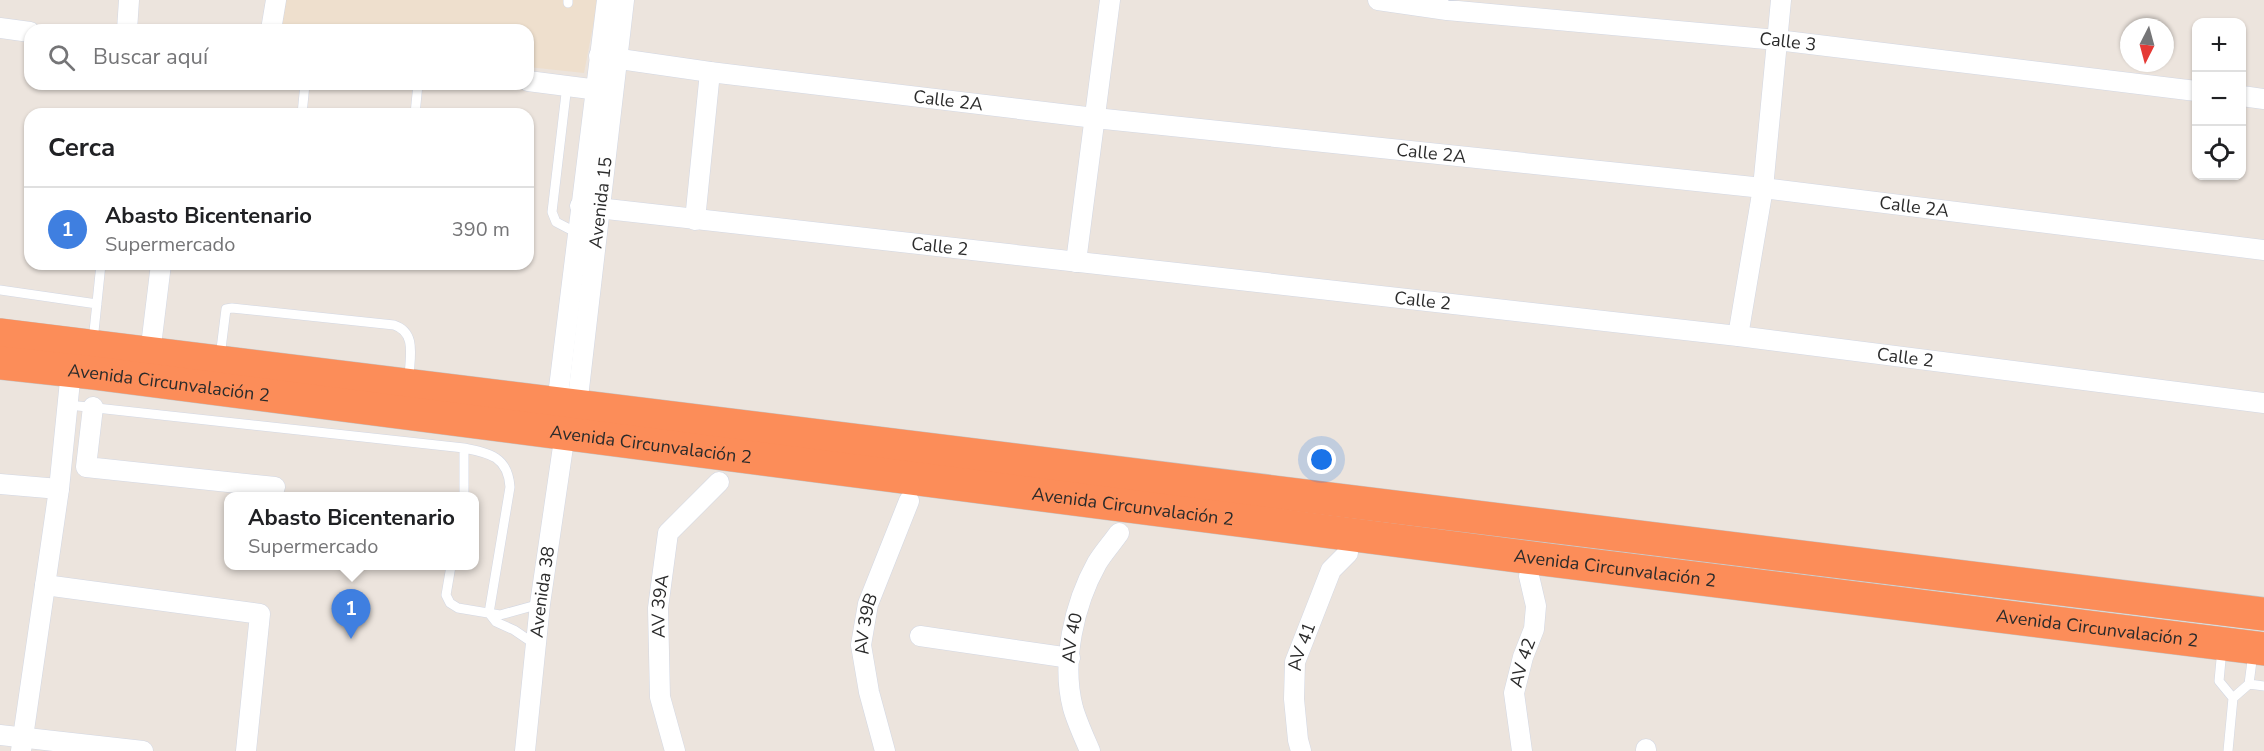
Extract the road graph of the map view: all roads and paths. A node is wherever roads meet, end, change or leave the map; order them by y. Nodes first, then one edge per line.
1 (129, 0) edge
2 (276, 0) edge
3 (607, 0) edge
4 (624, 0) edge
5 (1110, 0) edge
6 (1378, 0) edge
7 (1781, 0) edge
8 (127, 24) edge
9 (272, 24) edge
10 (0, 28) edge
11 (24, 31) edge
12 (1777, 40) junction
13 (608, 57) junction
14 (710, 72) junction
15 (534, 82) edge
16 (567, 85) junction
17 (304, 90) edge
18 (417, 90) edge
19 (604, 90) junction
20 (2192, 91) edge
21 (2246, 97) edge
22 (2264, 99) edge
23 (303, 108) edge
24 (416, 108) edge
25 (1095, 118) junction
26 (1763, 188) junction
27 (580, 206) junction
28 (600, 208) junction
29 (695, 220) junction
30 (577, 233) junction
31 (2264, 250) edge
32 (1076, 262) junction
33 (100, 270) edge
34 (160, 270) edge
35 (0, 290) edge
36 (97, 304) junction
37 (0, 335) edge
38 (1738, 336) junction
39 (92, 346) junction
40 (150, 354) junction
41 (0, 363) edge
42 (219, 363) junction
43 (71, 371) junction
44 (408, 385) junction
45 (2264, 404) edge
46 (69, 405) junction
47 (93, 407) junction
48 (566, 414) junction
49 (464, 448) junction
50 (719, 482) dead end
51 (0, 484) edge
52 (275, 487) dead end
53 (59, 489) junction
54 (464, 492) edge
55 (909, 501) dead end
56 (1119, 533) dead end
57 (1348, 553) dead end
58 (450, 570) edge
59 (1529, 576) dead end
60 (45, 585) junction
61 (540, 604) junction
62 (489, 613) junction
63 (2264, 614) edge
64 (920, 636) dead end
65 (536, 645) junction
66 (2247, 647) edge
67 (1070, 657) junction
68 (2248, 684) junction
69 (2264, 686) edge
70 (2233, 698) junction
71 (0, 735) edge
72 (22, 744) edge
73 (144, 751) edge
74 (246, 751) edge
75 (525, 751) edge
76 (675, 751) edge
77 (885, 751) edge
78 (1090, 751) edge
79 (1301, 751) edge
80 (1522, 751) edge
81 (2228, 751) edge

1 - 8 street
2 - 9 street
3 - 13 street, Avenida 15
4 - 13 street, Avenida 15
5 - 25 street
6 - 12 street, Calle 3
7 - 12 street
10 - 11 street
12 - 20 street, Calle 3
12 - 26 street
13 - 14 street, Calle 2A
13 - 19 street, Avenida 15
14 - 25 street, Calle 2A
14 - 29 street
15 - 16 street
16 - 19 street
16 - 30 lane
17 - 23 lane
18 - 24 lane
19 - 27 street, Avenida 15
19 - 28 street, Avenida 15
21 - 22 street
25 - 26 street, Calle 2A
25 - 32 street
26 - 31 street, Calle 2A
26 - 38 street
27 - 28 street, Calle 2
27 - 30 street, Avenida 15
28 - 29 street, Calle 2
28 - 48 street, Avenida 15
29 - 32 street, Calle 2
30 - 48 street, Avenida 15
32 - 38 street, Calle 2
33 - 36 lane
34 - 40 street
35 - 36 lane
36 - 39 lane
37 - 39 highway, Avenida Circunvalación 2
38 - 45 street, Calle 2
39 - 40 highway, Avenida Circunvalación 2
40 - 42 highway, Avenida Circunvalación 2
41 - 43 highway, Avenida Circunvalación 2
42 - 44 highway, Avenida Circunvalación 2
42 - 44 lane
43 - 46 street
43 - 48 highway, Avenida Circunvalación 2
44 - 48 highway, Avenida Circunvalación 2
46 - 47 lane
46 - 53 street
47 - 49 lane
47 - 52 street
48 - 61 street, Avenida 38
48 - 63 highway, Avenida Circunvalación 2
48 - 66 highway, Avenida Circunvalación 2
49 - 54 lane
49 - 62 lane
50 - 76 street, AV 39A
51 - 53 street
53 - 60 street
55 - 77 street, AV 39B
56 - 67 street, AV 40
57 - 79 street, AV 41
58 - 62 lane
59 - 80 street, AV 42
60 - 72 street
60 - 74 street
61 - 62 lane
61 - 65 street, Avenida 38
62 - 65 lane
64 - 67 street
65 - 75 street, Avenida 38
66 - 68 lane
66 - 70 lane
67 - 78 street, AV 40
68 - 69 lane
68 - 70 lane
70 - 81 lane
71 - 72 street
72 - 73 street

